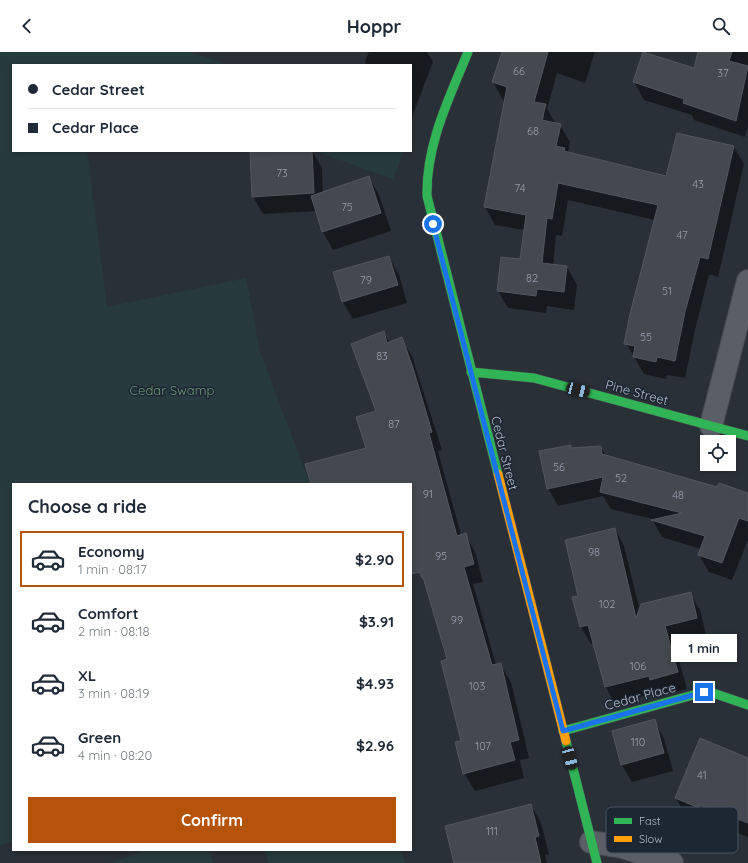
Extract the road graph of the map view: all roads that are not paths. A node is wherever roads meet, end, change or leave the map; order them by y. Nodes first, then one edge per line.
1 (468, 52) edge
2 (748, 281) edge
3 (471, 372) junction
4 (711, 426) junction
5 (748, 436) edge
6 (748, 705) edge
7 (563, 731) junction
8 (591, 842) junction
9 (606, 844) edge
10 (641, 853) edge
11 (597, 863) edge
12 (672, 863) edge

1 - 3 street, Cedar Street
2 - 4 street
3 - 4 street, Pine Street
3 - 7 street, Cedar Street
4 - 5 street, Pine Street
6 - 7 street, Cedar Place
7 - 8 street, Cedar Street
8 - 9 street
8 - 11 street, Cedar Street
10 - 12 street

